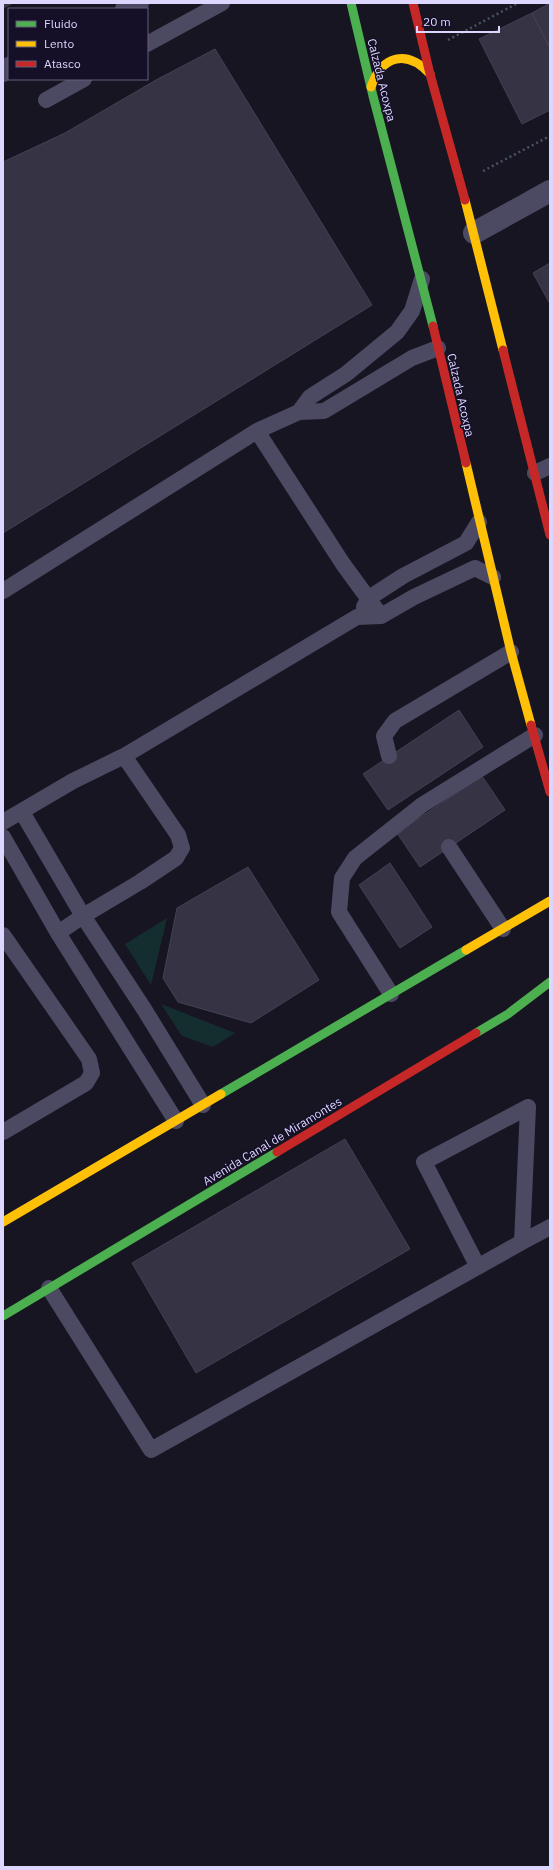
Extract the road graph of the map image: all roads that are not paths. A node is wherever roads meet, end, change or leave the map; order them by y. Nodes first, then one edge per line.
1 (138, 3) edge
2 (222, 3) edge
3 (351, 3) edge
4 (413, 3) edge
5 (128, 8) edge
6 (419, 29) junction
7 (411, 39) dead end
8 (148, 43) edge
9 (361, 47) junction
10 (376, 52) dead end
11 (430, 74) junction
12 (82, 80) edge
13 (371, 87) junction
14 (46, 100) dead end
15 (550, 190) edge
16 (474, 232) junction
17 (422, 279) junction
18 (438, 348) junction
19 (299, 412) junction
20 (257, 431) junction
21 (550, 466) edge
22 (535, 473) junction
23 (479, 522) junction
24 (550, 535) edge
25 (493, 577) junction
26 (3, 591) edge
27 (369, 598) junction
28 (381, 616) junction
29 (358, 617) junction
30 (512, 652) junction
31 (535, 735) junction
32 (124, 756) junction
33 (389, 756) dead end
34 (550, 792) edge
35 (22, 812) junction
36 (3, 822) edge
37 (3, 837) edge
38 (450, 847) dead end
39 (550, 901) edge
40 (83, 916) junction
41 (503, 929) junction
42 (58, 933) junction
43 (3, 935) edge
44 (550, 982) edge
45 (391, 994) junction
46 (203, 1105) junction
47 (176, 1121) junction
48 (3, 1132) edge
49 (3, 1222) edge
50 (550, 1227) edge
51 (522, 1242) junction
52 (478, 1267) junction
53 (49, 1288) junction
54 (3, 1316) edge

1 - 5 street
2 - 8 lane
3 - 9 main road, Calzada Acoxpa
4 - 6 main road
6 - 7 main road
6 - 11 main road
9 - 10 main road
9 - 13 main road, Calzada Acoxpa
11 - 13 main road
11 - 16 main road
12 - 14 lane
13 - 17 main road, Calzada Acoxpa
15 - 16 street
16 - 22 main road
17 - 18 main road, Calzada Acoxpa
17 - 19 lane
18 - 19 lane
18 - 23 main road, Calzada Acoxpa
19 - 20 lane
20 - 26 lane
20 - 27 lane
21 - 22 lane
22 - 24 main road
23 - 25 main road, Calzada Acoxpa
23 - 27 lane
25 - 28 lane
25 - 30 main road, Calzada Acoxpa
27 - 28 lane
27 - 29 lane
28 - 29 lane
29 - 32 lane
30 - 31 main road, Calzada Acoxpa
30 - 33 lane
31 - 34 main road, Calzada Acoxpa
31 - 45 lane
32 - 35 lane
32 - 40 lane
35 - 36 lane
35 - 40 lane
37 - 42 lane
38 - 41 lane
39 - 41 main road
40 - 42 lane
40 - 46 lane
41 - 45 main road
42 - 47 lane
43 - 48 lane
44 - 53 main road, Avenida Canal de Miramontes
45 - 46 main road
46 - 47 main road
47 - 49 main road
50 - 51 lane
51 - 52 lane
51 - 52 lane
52 - 53 lane
53 - 54 main road, Avenida Canal de Miramontes

